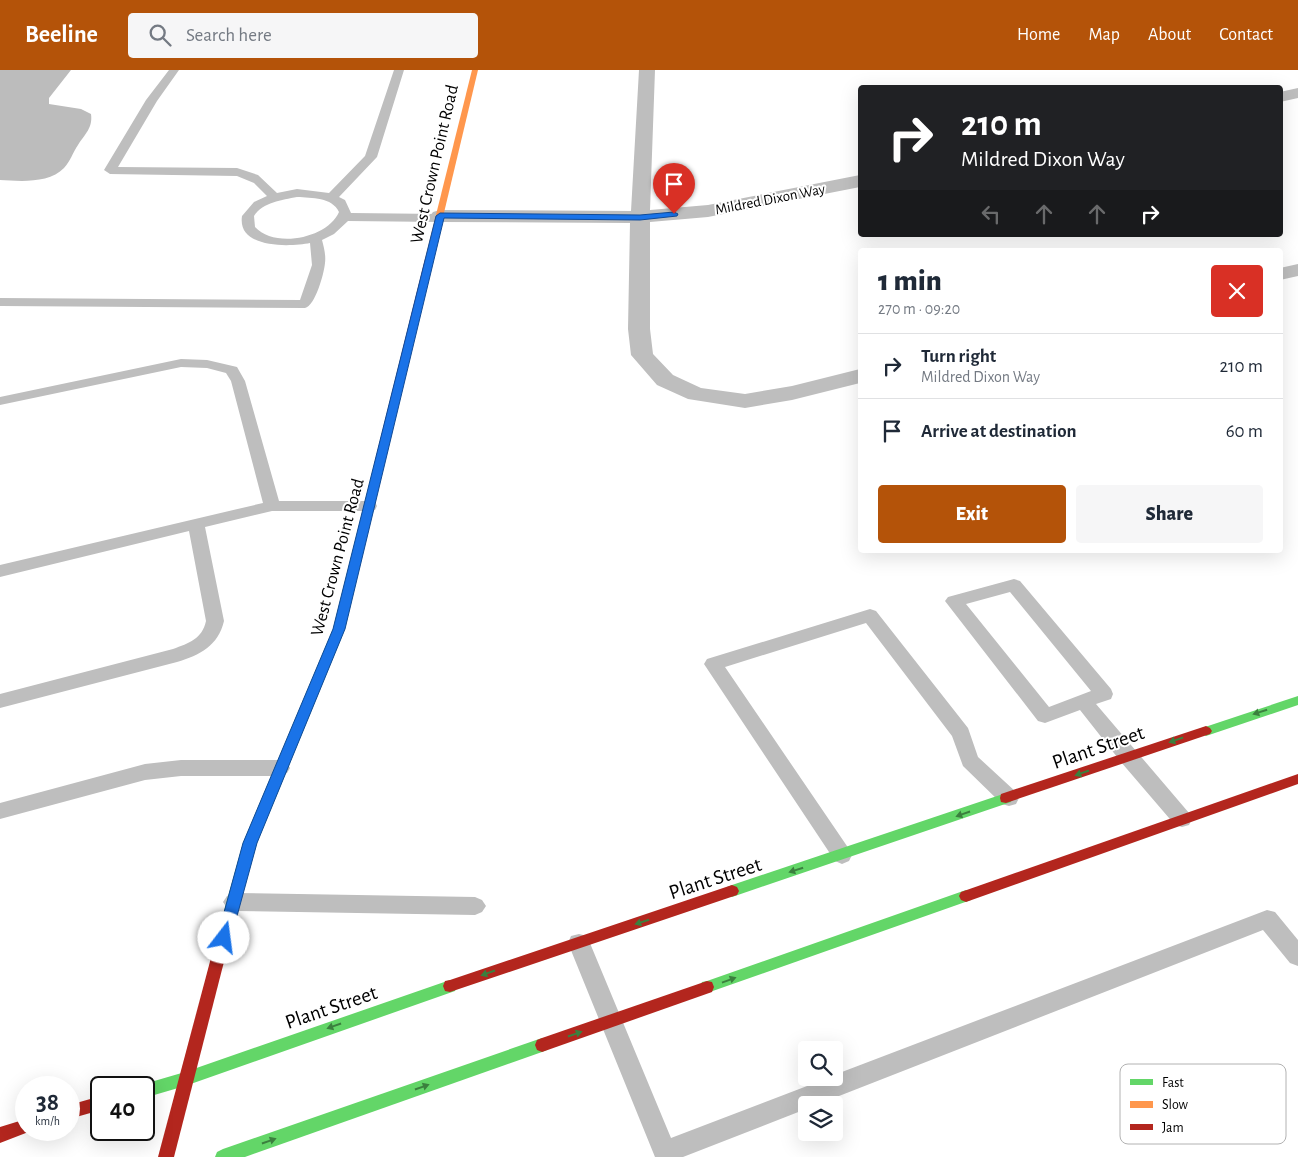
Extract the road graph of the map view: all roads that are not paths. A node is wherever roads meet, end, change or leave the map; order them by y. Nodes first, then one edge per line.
1 (174, 70) edge
2 (399, 70) edge
3 (475, 70) edge
4 (647, 70) edge
5 (1298, 93) edge
6 (1283, 96) edge
7 (858, 181) edge
8 (275, 198) junction
9 (332, 198) junction
10 (344, 217) junction
11 (440, 217) junction
12 (640, 217) junction
13 (315, 238) junction
14 (1298, 270) edge
15 (1283, 273) edge
16 (0, 302) edge
17 (858, 376) edge
18 (0, 400) edge
19 (272, 506) junction
20 (369, 506) junction
21 (196, 524) junction
22 (0, 571) edge
23 (1298, 700) edge
24 (0, 701) edge
25 (1084, 702) junction
26 (1128, 757) junction
27 (280, 768) junction
28 (1298, 779) edge
29 (1009, 798) junction
30 (0, 811) edge
31 (1182, 819) junction
32 (842, 855) junction
33 (234, 902) junction
34 (475, 906) dead end
35 (579, 943) junction
36 (1298, 956) edge
37 (611, 1021) junction
38 (185, 1079) junction
39 (155, 1088) edge
40 (15, 1130) edge
41 (0, 1135) edge
42 (661, 1155) edge
43 (166, 1157) edge
44 (223, 1157) edge

1 - 8 lane
2 - 9 lane
3 - 11 main road, West Crown Point Road
4 - 12 street
5 - 6 street
7 - 12 street, Mildred Dixon Way
8 - 9 lane
8 - 13 lane
9 - 10 lane
10 - 11 lane
10 - 13 lane
11 - 12 street, Mildred Dixon Way
11 - 20 main road, West Crown Point Road
12 - 17 street
13 - 16 lane
14 - 15 street
18 - 19 lane
19 - 20 lane
19 - 21 lane
20 - 27 main road, West Crown Point Road
21 - 22 lane
21 - 24 lane
23 -> 26 main road, Plant Street
25 - 25 lane
25 - 26 lane
26 -> 29 main road, Plant Street
26 - 31 lane
27 - 30 lane
27 - 33 main road, West Crown Point Road
28 - 31 main road
29 -> 32 main road, Plant Street
29 - 32 lane
37 -> 31 main road
32 -> 35 main road, Plant Street
33 - 34 lane
33 - 38 main road, West Crown Point Road
35 - 37 lane
35 -> 38 main road, Plant Street
36 - 42 lane
37 - 42 lane
44 -> 37 main road
38 - 39 main road, Plant Street
38 - 43 main road, West Crown Point Road
40 - 41 main road

